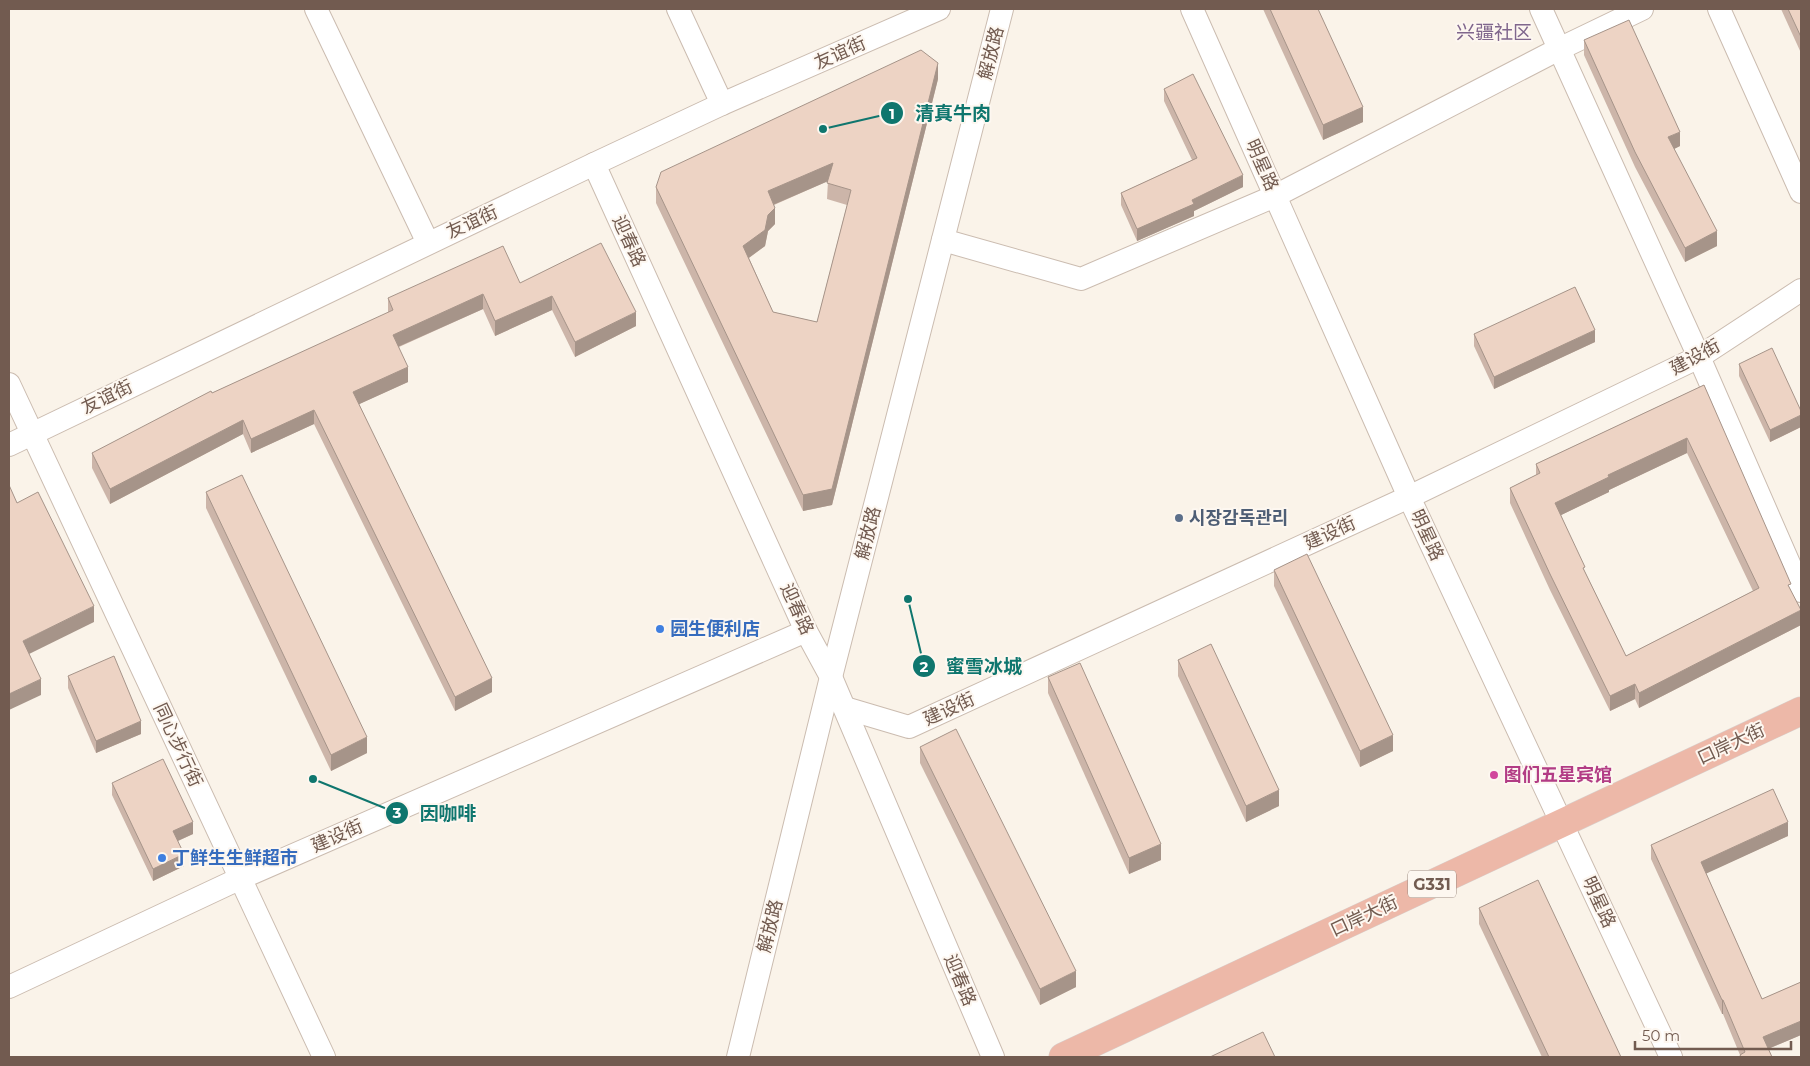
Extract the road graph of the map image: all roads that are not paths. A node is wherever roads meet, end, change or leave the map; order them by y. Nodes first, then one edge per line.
1 (316, 9) edge
2 (678, 9) edge
3 (939, 9) edge
4 (1002, 9) edge
5 (1192, 9) edge
6 (1542, 9) edge
7 (1642, 9) edge
8 (1719, 9) edge
9 (1559, 49) junction
10 (722, 104) junction
11 (594, 164) junction
12 (1801, 192) edge
13 (1275, 196) junction
14 (943, 240) junction
15 (428, 243) junction
16 (1801, 290) edge
17 (1699, 357) junction
18 (9, 384) edge
19 (31, 434) junction
20 (9, 444) edge
21 (1410, 497) junction
22 (1801, 591) edge
23 (806, 631) junction
24 (831, 677) junction
25 (844, 708) junction
26 (1801, 711) edge
27 (1563, 823) junction
28 (241, 878) junction
29 (9, 987) edge
30 (324, 1057) edge
31 (738, 1057) edge
32 (993, 1057) edge
33 (1063, 1057) edge
34 (1671, 1057) edge

1 - 15 street
2 - 10 street
3 - 10 street, 友谊街
4 - 14 street, 解放路
5 - 13 street, 明星路
6 - 9 street
7 - 9 street
8 - 12 street
9 - 13 street
9 - 17 street
10 - 11 street, 友谊街
11 - 15 street, 友谊街
11 - 23 street, 迎春路
13 - 14 street
13 - 21 street, 明星路
14 - 24 street, 解放路
15 - 19 street, 友谊街
16 - 17 street, 建设街
17 - 21 street, 建设街
17 - 22 street
18 - 19 street, 同心步行街
19 - 20 street, 友谊街
19 - 28 street, 同心步行街
21 - 25 street, 建设街
21 - 27 street, 明星路
23 - 24 street, 迎春路
23 - 28 street, 建设街
24 - 25 street, 迎春路
24 - 31 street, 解放路
25 - 32 street, 迎春路
26 - 27 highway, 口岸大街 / G331
27 - 33 highway, 口岸大街 / G331
27 - 34 street, 明星路
28 - 29 street, 建设街
28 - 30 street, 同心步行街

